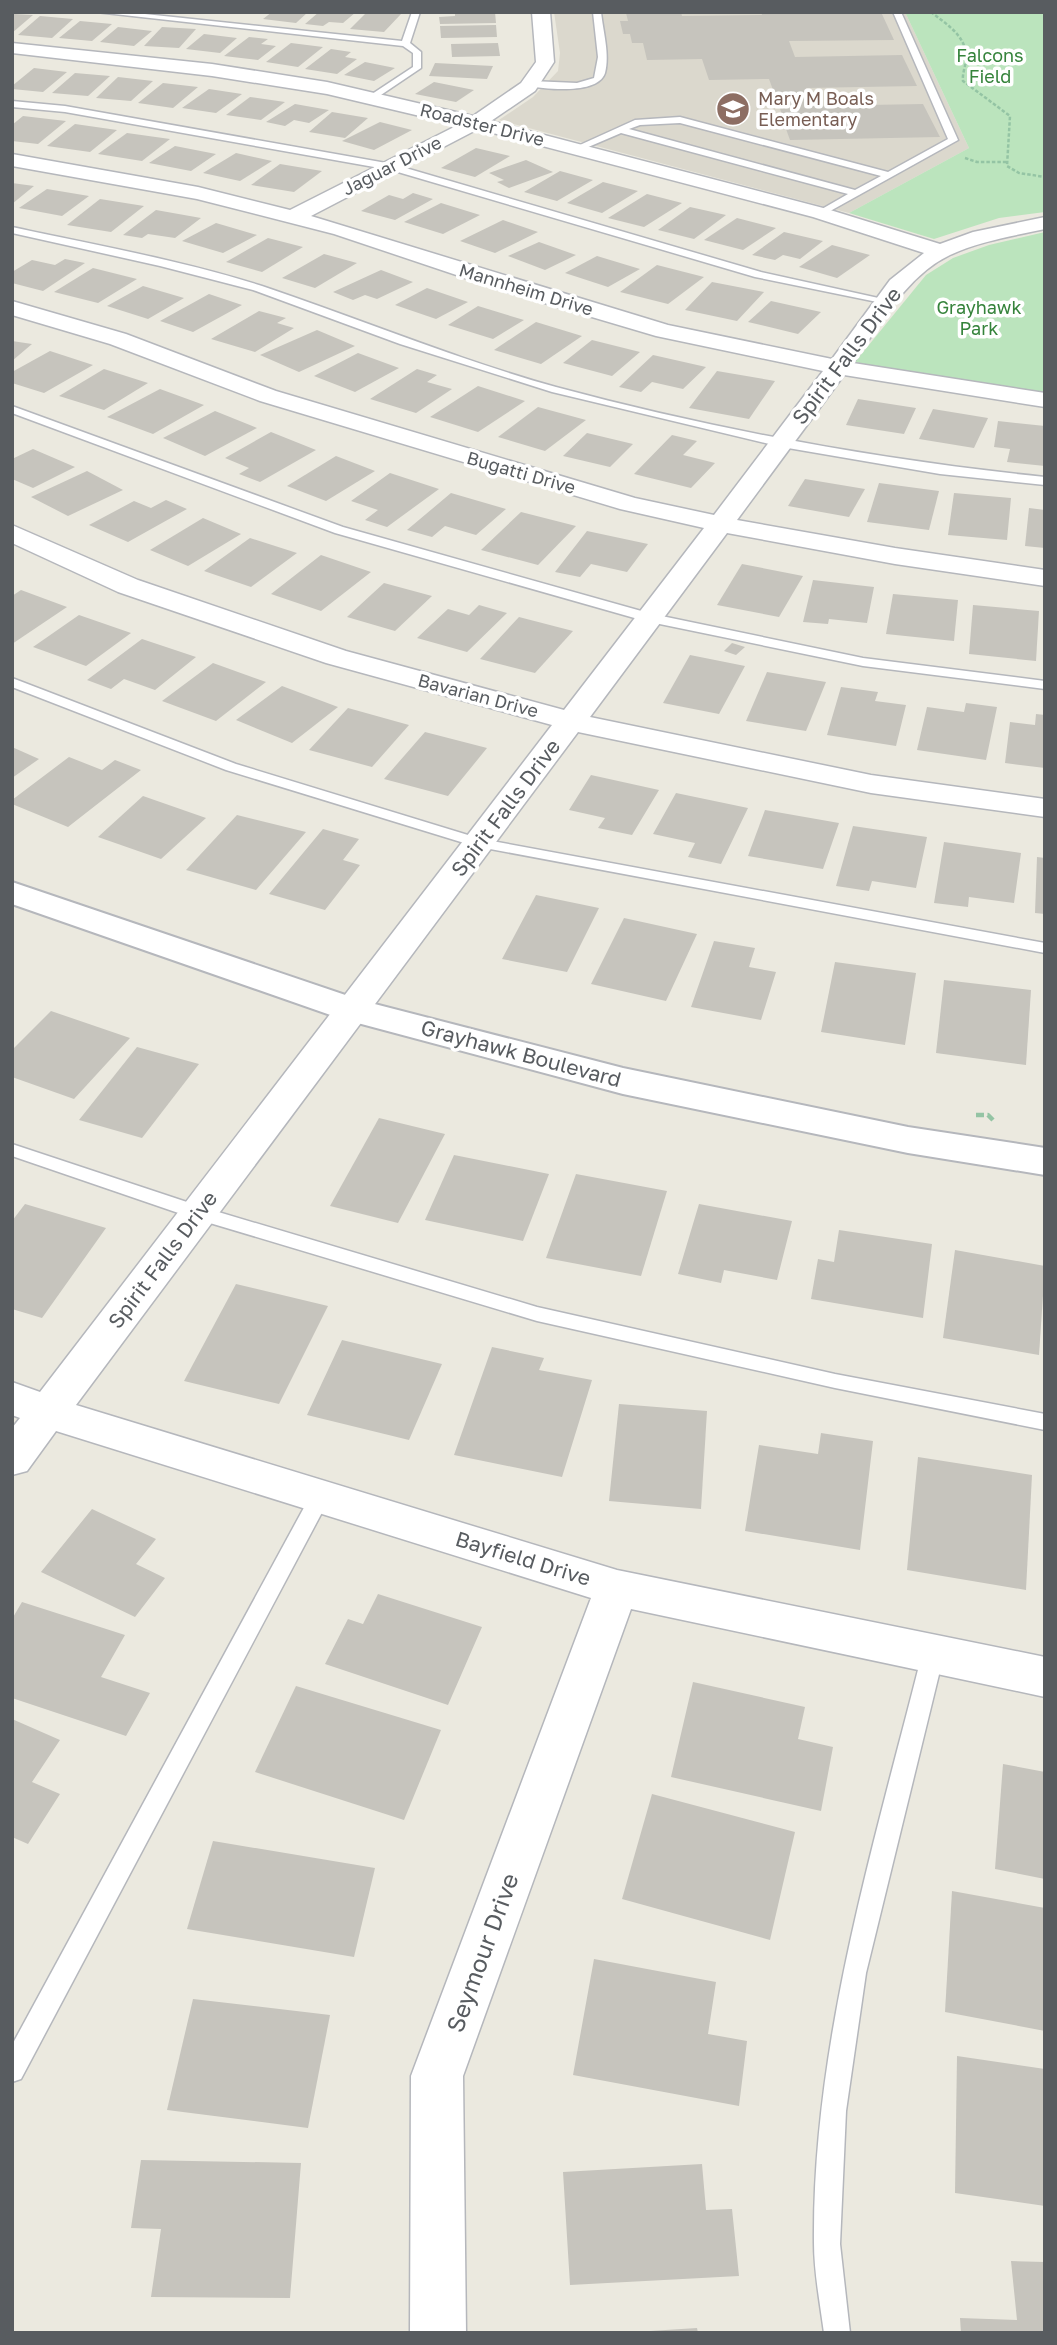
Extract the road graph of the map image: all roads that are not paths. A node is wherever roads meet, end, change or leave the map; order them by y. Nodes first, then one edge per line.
1 (100, 12) edge
2 (416, 12) edge
3 (541, 12) edge
4 (597, 12) edge
5 (897, 12) edge
6 (405, 44) junction
7 (12, 48) edge
8 (531, 83) junction
9 (372, 98) junction
10 (12, 104) edge
11 (476, 123) junction
12 (620, 130) junction
13 (576, 149) junction
14 (12, 160) edge
15 (392, 167) junction
16 (890, 175) junction
17 (857, 193) junction
18 (820, 213) junction
19 (293, 217) junction
20 (1045, 223) edge
21 (12, 230) edge
22 (941, 251) junction
23 (887, 300) junction
24 (12, 308) edge
25 (837, 366) junction
26 (1045, 400) edge
27 (12, 409) edge
28 (782, 443) junction
29 (1045, 481) edge
30 (720, 525) junction
31 (12, 533) edge
32 (1045, 578) edge
33 (650, 618) junction
34 (12, 682) edge
35 (1045, 685) edge
36 (571, 722) junction
37 (1045, 808) edge
38 (479, 843) junction
39 (12, 892) edge
40 (1045, 948) edge
41 (352, 1010) junction
42 (12, 1150) edge
43 (1045, 1162) edge
44 (199, 1213) junction
45 (30, 1405) edge
46 (1045, 1422) edge
47 (12, 1459) edge
48 (320, 1497) junction
49 (617, 1588) junction
50 (933, 1654) junction
51 (1045, 1677) edge
52 (12, 2070) edge
53 (438, 2333) edge
54 (837, 2333) edge

1 - 6 lane
2 - 6 lane
3 - 8 street
4 - 8 lane
5 - 16 lane
6 - 9 lane
7 - 9 street, Roadster Drive
8 - 11 street, Jaguar Drive
9 - 11 street, Roadster Drive
10 - 15 lane
11 - 13 street, Roadster Drive
11 - 15 street, Jaguar Drive
12 - 13 lane
12 - 16 lane
12 - 17 lane
13 - 18 street, Roadster Drive
14 - 19 street, Mannheim Drive
15 - 19 street, Jaguar Drive
15 - 23 lane
16 - 17 lane
17 - 18 lane
18 - 22 street, Roadster Drive
19 - 25 street, Mannheim Drive
20 - 22 street, Spirit Falls Drive
21 - 28 lane
22 - 23 street, Spirit Falls Drive
23 - 25 street, Spirit Falls Drive
24 - 30 street, Bugatti Drive
25 - 26 street, Mannheim Drive
25 - 28 street, Spirit Falls Drive
27 - 33 lane
28 - 29 lane
28 - 30 street, Spirit Falls Drive
30 - 32 street, Bugatti Drive
30 - 33 street, Spirit Falls Drive
31 - 36 street, Bavarian Drive
33 - 35 lane
33 - 36 street, Spirit Falls Drive
34 - 38 lane
36 - 37 street, Bavarian Drive
36 - 38 street, Spirit Falls Drive
38 - 40 lane
38 - 41 street, Spirit Falls Drive
39 - 41 street, Grayhawk Boulevard
41 - 43 street, Grayhawk Boulevard
41 - 44 street, Spirit Falls Drive
42 - 44 lane
44 - 45 street, Spirit Falls Drive
44 - 46 lane
45 - 47 street, Spirit Falls Drive
45 - 48 street, Bayfield Drive
48 - 49 street, Bayfield Drive
48 - 52 lane
49 - 50 street, Bayfield Drive
49 - 53 street, Seymour Drive
50 - 51 street, Bayfield Drive
50 - 54 lane

